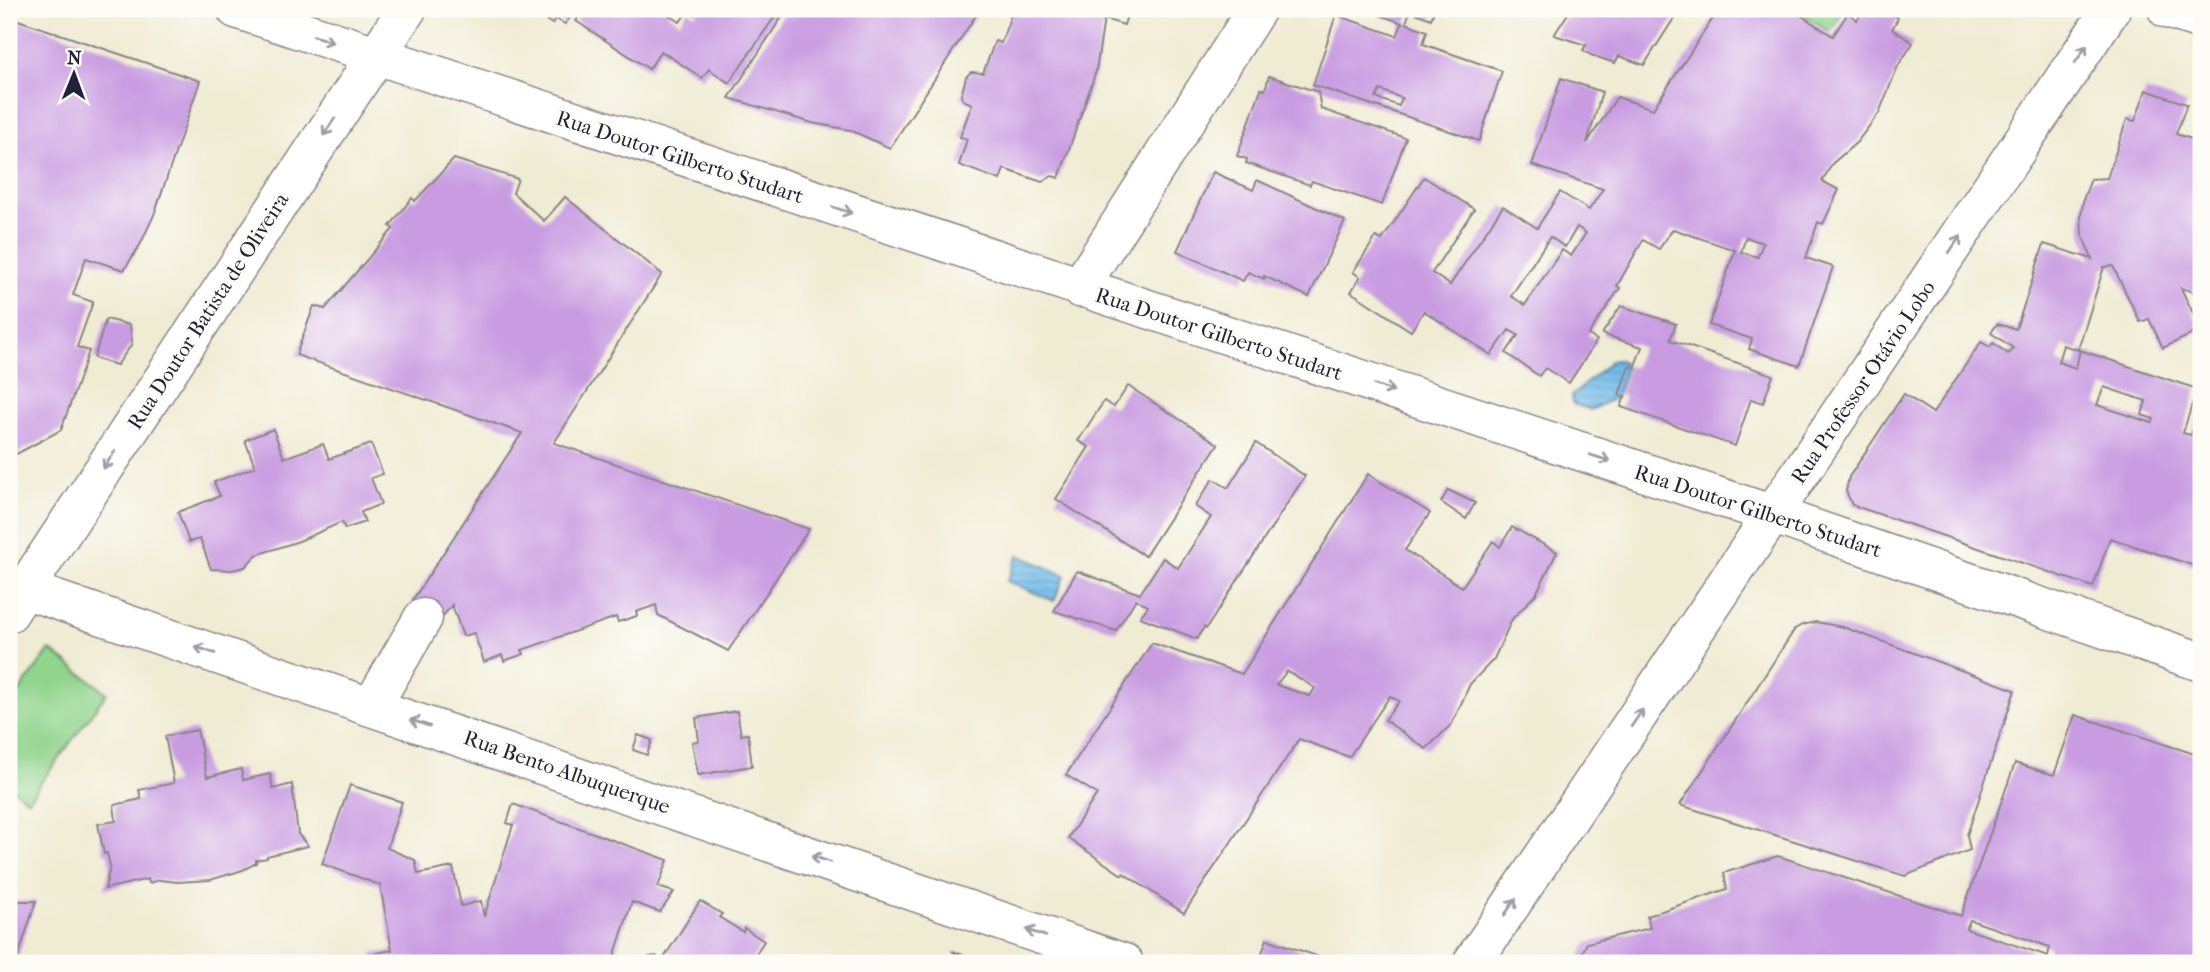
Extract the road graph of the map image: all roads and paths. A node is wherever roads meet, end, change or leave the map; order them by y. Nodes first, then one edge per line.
1 (236, 9) edge
2 (407, 9) edge
3 (1257, 9) edge
4 (2111, 9) edge
5 (2167, 9) edge
6 (2201, 20) edge
7 (376, 57) junction
8 (1079, 288) junction
9 (1774, 515) junction
10 (14, 595) edge
11 (423, 618) dead end
12 (2201, 662) edge
13 (372, 706) junction
14 (1124, 963) edge
15 (1472, 963) edge

1 -> 7 street, Rua Doutor Gilberto Studart
2 - 7 street, Rua Doutor Batista de Oliveira
3 - 8 street
9 -> 4 street, Rua Professor Otávio Lobo
5 - 6 street
7 -> 8 street, Rua Doutor Gilberto Studart
7 -> 10 street, Rua Doutor Batista de Oliveira
8 -> 9 street, Rua Doutor Gilberto Studart
9 - 12 street, Rua Doutor Gilberto Studart
15 -> 9 street, Rua Professor Otávio Lobo
13 -> 10 street, Rua Bento Albuquerque
11 - 13 street
14 -> 13 street, Rua Bento Albuquerque

